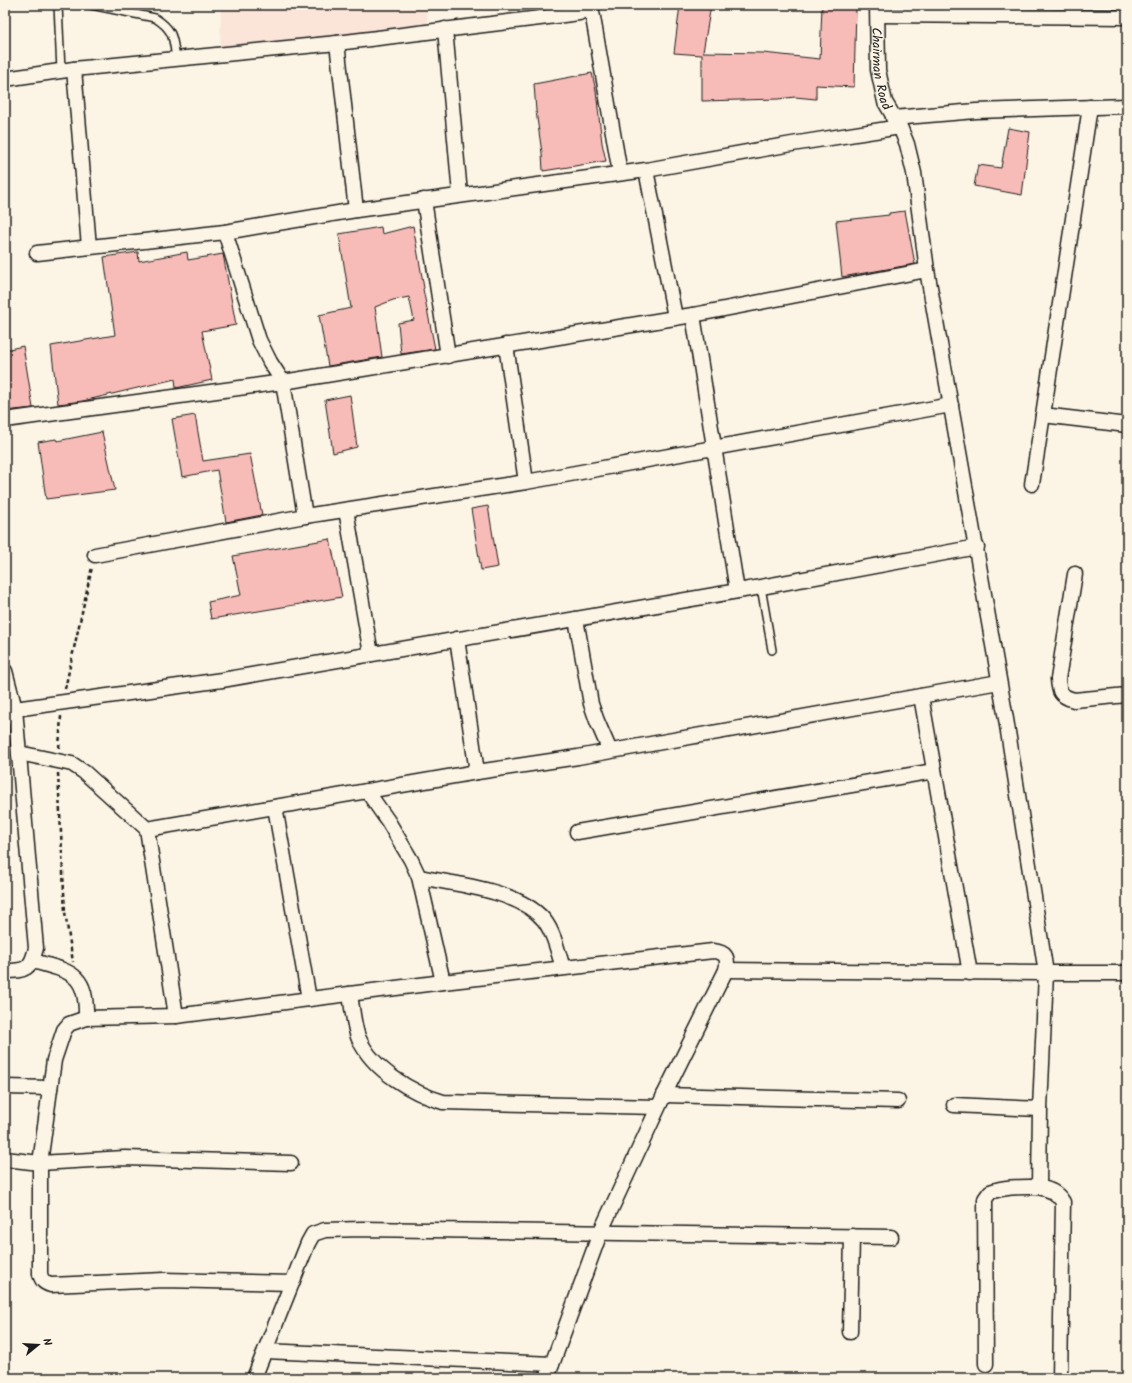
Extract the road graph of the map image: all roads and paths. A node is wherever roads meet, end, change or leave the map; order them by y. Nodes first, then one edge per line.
1 (58, 5) edge
2 (91, 5) edge
3 (591, 5) edge
4 (877, 10) edge
5 (541, 11) edge
6 (1127, 17) edge
7 (445, 29) junction
8 (337, 43) junction
9 (176, 59) junction
10 (68, 70) junction
11 (5, 79) edge
12 (1127, 106) edge
13 (1090, 107) junction
14 (897, 122) junction
15 (646, 170) junction
16 (620, 173) junction
17 (460, 194) junction
18 (424, 200) junction
19 (356, 210) junction
20 (225, 232) junction
21 (89, 247) junction
22 (37, 253) dead end
23 (927, 270) junction
24 (693, 315) junction
25 (675, 317) junction
26 (506, 345) junction
27 (448, 356) junction
28 (283, 382) junction
29 (951, 405) junction
30 (1043, 415) junction
31 (5, 420) edge
32 (1127, 425) edge
33 (714, 448) junction
34 (526, 482) junction
35 (1032, 484) dead end
36 (346, 510) junction
37 (305, 516) junction
38 (977, 547) junction
39 (95, 555) dead end
40 (1075, 574) dead end
41 (762, 587) junction
42 (737, 590) junction
43 (576, 619) junction
44 (457, 639) junction
45 (772, 650) dead end
46 (371, 654) junction
47 (5, 671) edge
48 (999, 682) junction
49 (1127, 695) edge
50 (921, 696) junction
51 (15, 709) junction
52 (610, 751) junction
53 (19, 753) junction
54 (934, 771) junction
55 (477, 772) junction
56 (367, 791) junction
57 (275, 807) junction
58 (147, 829) junction
59 (577, 832) dead end
60 (419, 877) junction
61 (33, 961) junction
62 (563, 968) junction
63 (726, 970) junction
64 (5, 971) edge
65 (970, 973) junction
66 (1046, 973) junction
67 (1127, 973) edge
68 (443, 982) junction
69 (350, 994) junction
70 (309, 999) junction
71 (176, 1016) junction
72 (86, 1018) junction
73 (5, 1087) edge
74 (50, 1088) junction
75 (661, 1101) junction
76 (898, 1101) dead end
77 (954, 1105) dead end
78 (1040, 1109) junction
79 (5, 1159) edge
80 (40, 1163) junction
81 (291, 1163) dead end
82 (1039, 1187) junction
83 (600, 1233) junction
84 (852, 1236) junction
85 (891, 1236) dead end
86 (292, 1283) junction
87 (850, 1332) dead end
88 (265, 1351) junction
89 (552, 1364) junction
90 (986, 1364) dead end
91 (254, 1378) edge
92 (547, 1378) edge
93 (1060, 1378) edge

1 - 10 lane
2 - 9 lane
3 - 5 street
3 - 16 street
4 - 6 street
4 - 14 street, Chairman Road
5 - 7 street
7 - 8 street
7 - 17 street
8 - 9 street
8 - 19 street
9 - 10 street
10 - 11 street
10 - 21 street
12 - 13 street
13 - 14 street
13 - 30 street
14 - 15 street
14 - 23 street, Chairman Road
15 - 16 street
15 - 25 street
16 - 17 street
17 - 18 street
18 - 19 street
18 - 27 street
19 - 20 street
20 - 21 street
20 - 28 street
21 - 22 street
23 - 24 street
23 - 29 street, Chairman Road
24 - 25 street
24 - 33 street
25 - 26 street
26 - 27 street
26 - 34 street
27 - 28 street
28 - 31 street
28 - 37 street
29 - 33 street
29 - 38 street, Chairman Road
30 - 32 street
30 - 35 street
33 - 34 street
33 - 42 street
34 - 36 street
36 - 37 street
36 - 46 street
37 - 39 street
38 - 41 street
38 - 48 street, Chairman Road
40 - 49 street
41 - 42 street
41 - 45 lane
42 - 43 street
43 - 44 street
43 - 52 street
44 - 46 street
44 - 55 street
46 - 51 street
47 - 51 street
48 - 50 street
48 - 66 street, Chairman Road
50 - 52 street
50 - 54 street
51 - 53 street
52 - 55 street
53 - 58 street
53 - 61 street
54 - 59 street
54 - 65 street
55 - 56 street
56 - 57 street
56 - 60 street
57 - 58 street
57 - 70 street
58 - 71 street
60 - 62 street
60 - 68 street
61 - 64 street
61 - 72 street
62 - 63 street
62 - 68 street
63 - 65 street
63 - 75 street
65 - 66 street
66 - 67 street
66 - 78 street, Chairman Road
68 - 69 street
69 - 70 street
69 - 75 street
70 - 71 street
71 - 72 street
72 - 74 street
73 - 74 street
74 - 80 street
75 - 76 street
75 - 83 street
77 - 78 street
78 - 82 street, Chairman Road
79 - 80 street
80 - 81 street
80 - 86 street
82 - 90 street
82 - 93 street
83 - 84 street
83 - 86 street
83 - 89 street
84 - 85 street
84 - 87 street
86 - 88 street
88 - 89 street
88 - 91 street
89 - 92 street

